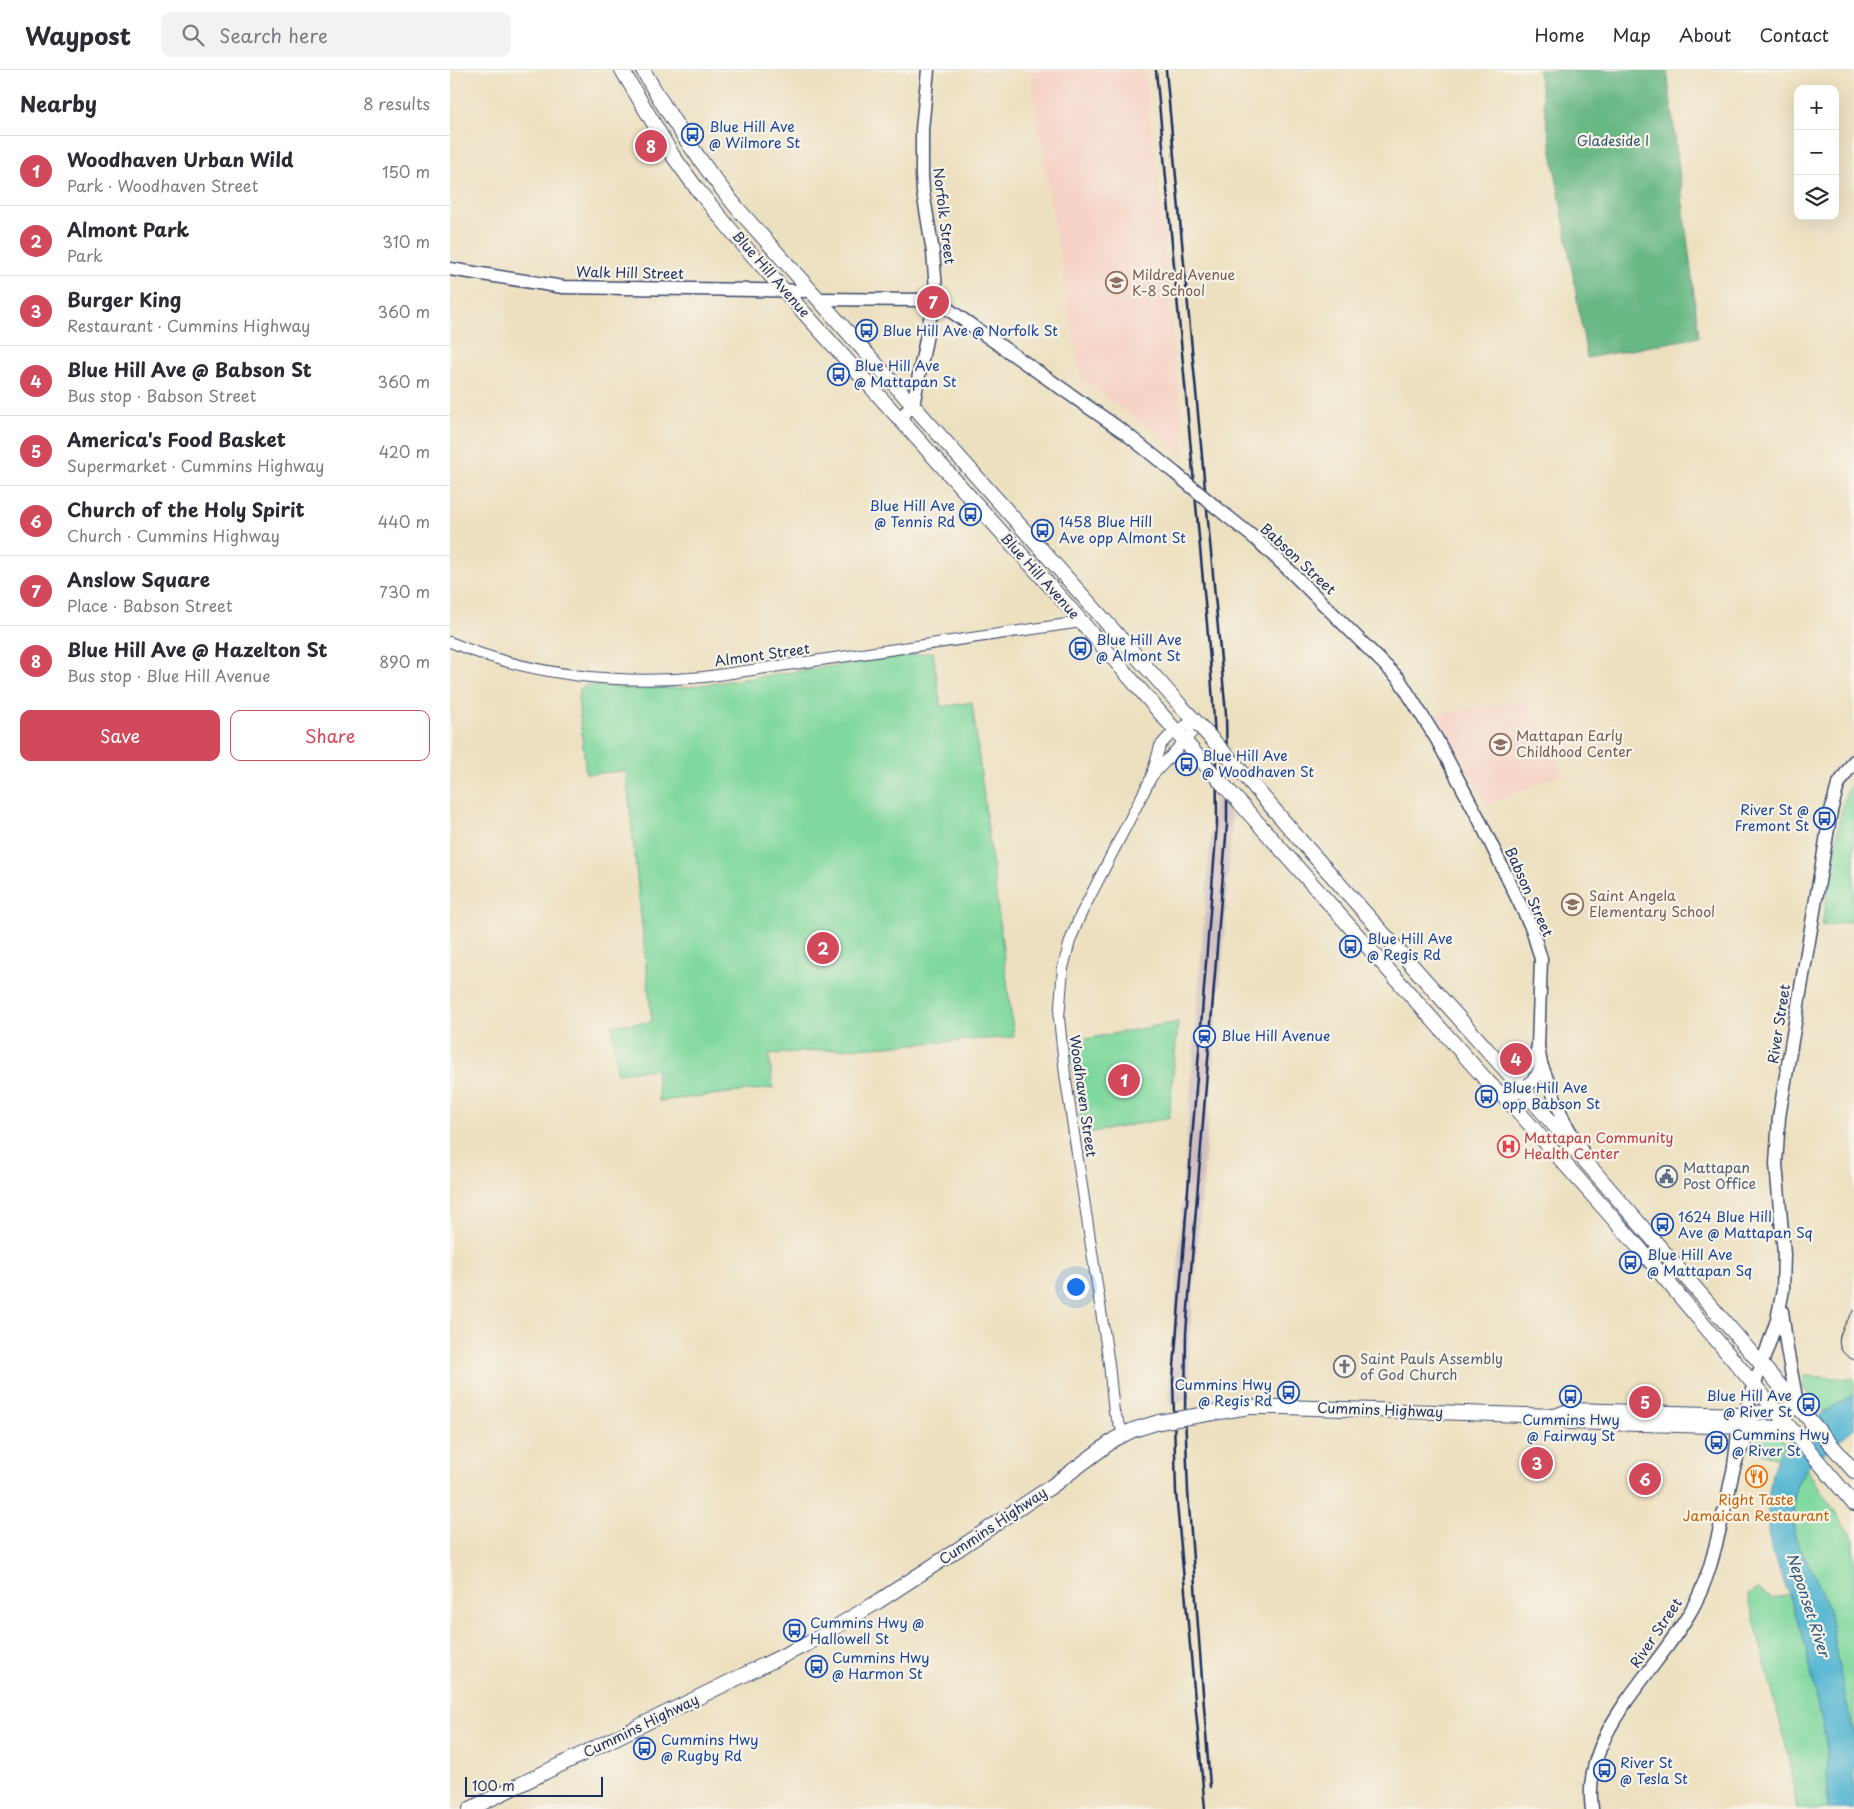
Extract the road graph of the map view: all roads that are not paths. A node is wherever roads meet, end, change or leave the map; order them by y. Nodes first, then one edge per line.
1 (622, 70) edge
2 (643, 70) edge
3 (928, 70) edge
4 (450, 269) edge
5 (784, 290) junction
6 (815, 295) junction
7 (934, 302) junction
8 (913, 405) junction
9 (899, 418) junction
10 (1081, 622) junction
11 (450, 642) edge
12 (1197, 722) junction
13 (1180, 736) junction
14 (1854, 761) edge
15 (1538, 1048) junction
16 (1541, 1064) junction
17 (1518, 1084) junction
18 (1504, 1097) junction
19 (1556, 1127) junction
20 (1543, 1138) junction
21 (1597, 1174) junction
22 (1782, 1299) junction
23 (1761, 1365) junction
24 (1754, 1384) junction
25 (1776, 1411) junction
26 (1802, 1411) junction
27 (1742, 1421) junction
28 (1758, 1427) junction
29 (1789, 1428) junction
30 (1124, 1434) junction
31 (1734, 1467) junction
32 (1854, 1471) edge
33 (1854, 1504) edge
34 (470, 1809) edge
35 (1592, 1809) edge

1 - 5 main road, Blue Hill Avenue
2 - 6 main road, Blue Hill Avenue
3 - 7 main road, Norfolk Street
4 - 5 main road, Walk Hill Street
5 - 6 main road, Walk Hill Street
5 - 9 main road, Blue Hill Avenue
6 - 7 main road, Babson Street
6 - 8 main road, Blue Hill Avenue
7 - 8 main road, Norfolk Street
7 - 15 main road, Babson Street, bridge
8 - 9 main road
8 - 12 main road, Blue Hill Avenue
9 - 10 main road, Blue Hill Avenue
10 - 11 street, Almont Street
10 - 13 main road, Blue Hill Avenue
12 - 13 street, Woodhaven Street
12 - 17 main road, Blue Hill Avenue, bridge
13 - 18 main road, Blue Hill Avenue, bridge
13 - 30 street, Woodhaven Street
14 - 22 main road, River Street
15 - 16 main road, Babson Street
15 - 17 main road
16 - 17 main road
16 - 21 main road, Blue Hill Avenue
17 - 18 main road
17 - 19 main road, Blue Hill Avenue
18 - 20 main road, Blue Hill Avenue
19 - 20 main road
19 - 21 main road, Blue Hill Avenue
20 - 24 main road, Blue Hill Avenue
21 - 23 main road, Blue Hill Avenue
22 - 23 main road, River Street
22 - 26 main road, River Street
23 - 24 main road, River Street
23 - 26 main road, Blue Hill Avenue
24 - 25 main road, Blue Hill Avenue
24 - 27 main road, River Street
25 - 26 main road, Cummins Highway
25 - 27 main road, Cummins Highway
25 - 29 main road, Blue Hill Avenue
26 - 32 main road, Blue Hill Avenue
27 - 28 main road, Cummins Highway
27 - 30 main road, Cummins Highway, bridge
27 - 31 main road, River Street
28 - 29 main road, Cummins Highway
28 - 31 main road, River Street
29 - 33 main road, Blue Hill Avenue
30 - 34 main road, Cummins Highway
31 - 35 main road, River Street

